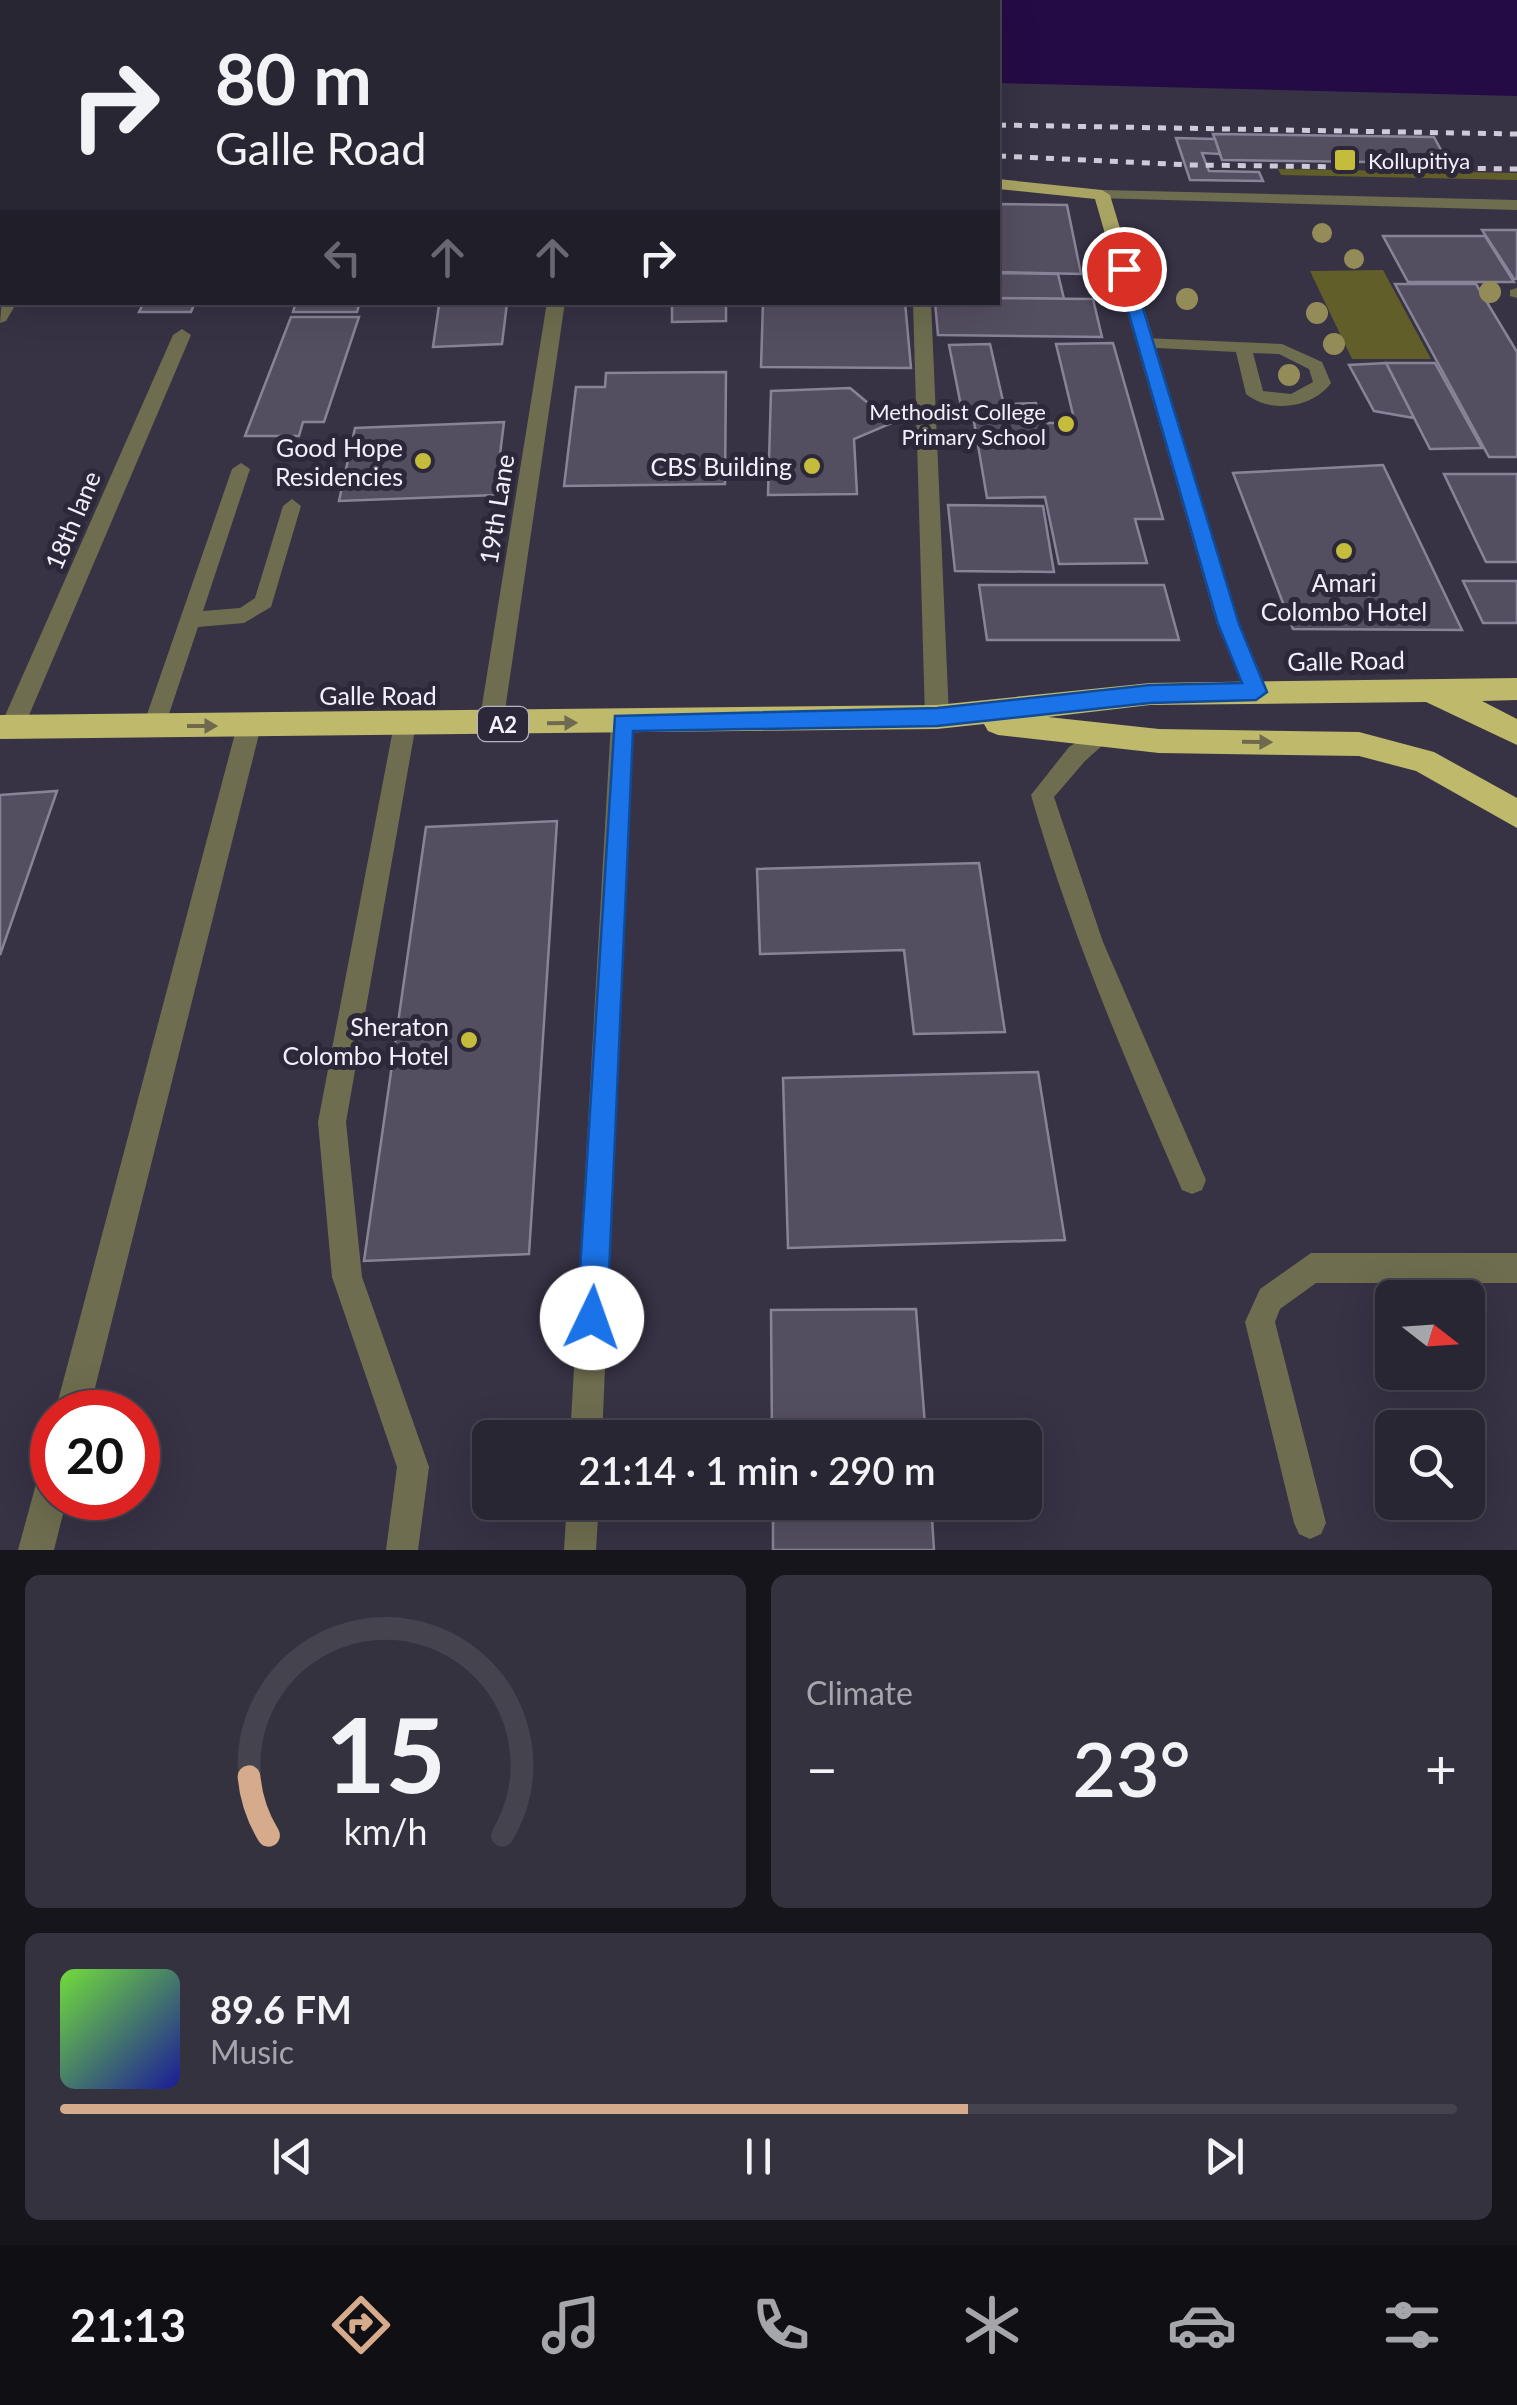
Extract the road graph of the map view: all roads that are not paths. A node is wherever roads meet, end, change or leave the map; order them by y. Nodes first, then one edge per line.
1 (1000, 184) edge
2 (1102, 195) junction
3 (1517, 205) edge
4 (556, 305) edge
5 (922, 305) edge
6 (182, 335) dead end
7 (1144, 342) junction
8 (1243, 348) junction
9 (241, 469) dead end
10 (292, 506) dead end
11 (190, 620) junction
12 (1412, 688) junction
13 (1517, 690) edge
14 (1256, 692) junction
15 (937, 717) junction
16 (622, 722) junction
17 (405, 724) junction
18 (490, 724) junction
19 (154, 726) junction
20 (248, 726) junction
21 (6, 727) edge
22 (1517, 733) edge
23 (1104, 734) junction
24 (1517, 815) edge
25 (1192, 1180) dead end
26 (1517, 1268) edge
27 (78, 1390) edge
28 (587, 1420) edge
29 (44, 1520) edge
30 (582, 1520) edge
31 (1310, 1523) dead end
32 (36, 1550) edge
33 (402, 1550) edge
34 (580, 1550) edge

1 - 2 main road
2 - 3 street
2 - 7 main road
4 - 18 street, 19th Lane
5 - 15 street
6 - 21 street, 18th lane
7 - 8 lane
7 - 14 main road
8 - 8 lane
9 - 11 lane
10 - 11 lane
11 - 19 lane
12 - 13 highway, Galle Road / A2
12 - 14 highway, Galle Road / A2
12 - 22 highway
14 - 15 highway, Galle Road / A2
15 - 16 highway, Galle Road / A2
15 - 23 highway, Galle Road / A2
18 -> 16 highway, Galle Road / A2
16 - 28 lane
17 - 18 highway, Galle Road / A2
17 - 20 highway, Galle Road / A2
17 - 33 lane
19 -> 20 highway, Galle Road / A2
19 - 21 highway, Galle Road / A2
20 - 27 street
23 -> 24 highway, Galle Road / A2
23 - 25 lane
26 - 31 lane
29 - 32 street
30 - 34 lane

